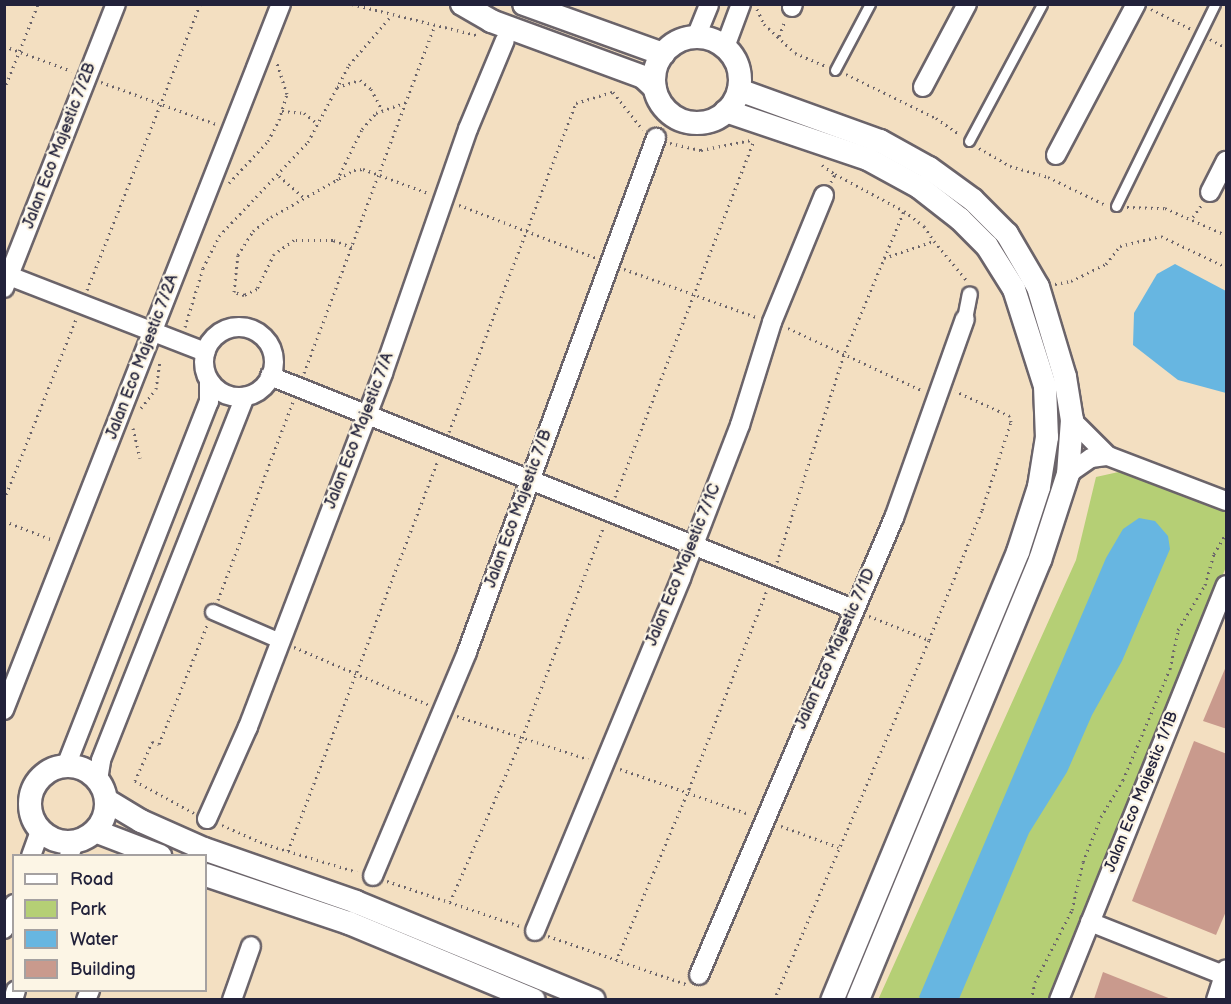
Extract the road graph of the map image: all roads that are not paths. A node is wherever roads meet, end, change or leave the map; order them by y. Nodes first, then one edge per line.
1 (116, 4) edge
2 (281, 4) edge
3 (462, 4) edge
4 (524, 4) edge
5 (709, 4) edge
6 (741, 4) edge
7 (870, 4) edge
8 (967, 4) edge
9 (1042, 4) edge
10 (1136, 4) edge
11 (1215, 4) edge
12 (570, 14) edge
13 (696, 37) junction
14 (506, 40) dead end
15 (724, 47) junction
16 (663, 54) junction
17 (835, 69) dead end
18 (923, 87) dead end
19 (655, 88) junction
20 (738, 90) junction
21 (726, 111) junction
22 (656, 138) dead end
23 (969, 141) dead end
24 (1056, 155) dead end
25 (1227, 161) edge
26 (1210, 192) dead end
27 (824, 195) road end
28 (1116, 206) dead end
29 (6, 279) edge
30 (970, 294) road end
31 (965, 319) joint
32 (157, 333) junction
33 (206, 352) junction
34 (270, 376) junction
35 (209, 381) junction
36 (244, 396) junction
37 (367, 415) junction
38 (1072, 420) junction
39 (1108, 456) junction
40 (1068, 474) junction
41 (529, 477) junction
42 (1227, 501) edge
43 (693, 545) junction
44 (1227, 585) edge
45 (853, 609) junction
46 (213, 612) road end
47 (280, 641) junction
48 (4, 710) edge
49 (66, 766) junction
50 (98, 780) junction
51 (106, 801) junction
52 (207, 819) road end
53 (40, 831) junction
54 (95, 831) junction
55 (71, 849) edge
56 (31, 854) edge
57 (157, 854) edge
58 (207, 875) edge
59 (373, 876) road end
60 (12, 909) edge
61 (1090, 922) junction
62 (4, 929) edge
63 (535, 931) road end
64 (251, 946) dead end
65 (1226, 974) edge
66 (694, 980) road end
67 (232, 999) edge
68 (534, 999) edge
69 (594, 999) edge
70 (832, 999) edge
71 (858, 999) edge
72 (1059, 999) edge
73 (1216, 999) edge

1 - 29 street, Jalan Eco Majestic 7/2B
2 - 32 street, Jalan Eco Majestic 7/2A
3 - 19 street
4 - 12 street
5 - 13 street
6 - 15 street
7 - 17 lane
8 - 18 street
9 - 23 lane
10 - 24 street
11 - 28 lane
12 - 16 street
13 - 15 street
13 - 16 street
14 - 37 street, Jalan Eco Majestic 7/A
15 - 20 street
16 - 19 street
19 - 21 street
20 - 21 street
20 - 38 street
21 - 70 street
22 - 41 street, Jalan Eco Majestic 7/B
25 - 26 street
27 - 43 street, Jalan Eco Majestic 7/1C
29 - 32 street
30 - 31 street
31 - 45 street, Jalan Eco Majestic 7/1D
32 - 33 street
32 - 48 street, Jalan Eco Majestic 7/2A
33 - 34 street
33 - 35 street
34 - 36 street
34 - 37 street
35 - 36 street
35 - 49 street
36 - 50 street
37 - 41 street
37 - 47 street, Jalan Eco Majestic 7/A
38 - 39 street
38 - 40 street
39 - 40 street
39 - 42 street
40 - 71 street
41 - 43 street
41 - 59 street, Jalan Eco Majestic 7/B
43 - 45 street
43 - 63 street, Jalan Eco Majestic 7/1C
44 - 61 street, Jalan Eco Majestic 1/1B
45 - 66 street, Jalan Eco Majestic 7/1D
46 - 47 street
47 - 52 street, Jalan Eco Majestic 7/A
49 - 50 street
49 - 53 street
50 - 51 street
51 - 54 street
51 - 69 street
53 - 55 street
53 - 56 street
54 - 55 street
54 - 57 street
58 - 68 street
60 - 62 street
61 - 65 street
61 - 72 street, Jalan Eco Majestic 1/1B
64 - 67 street
65 - 73 street

